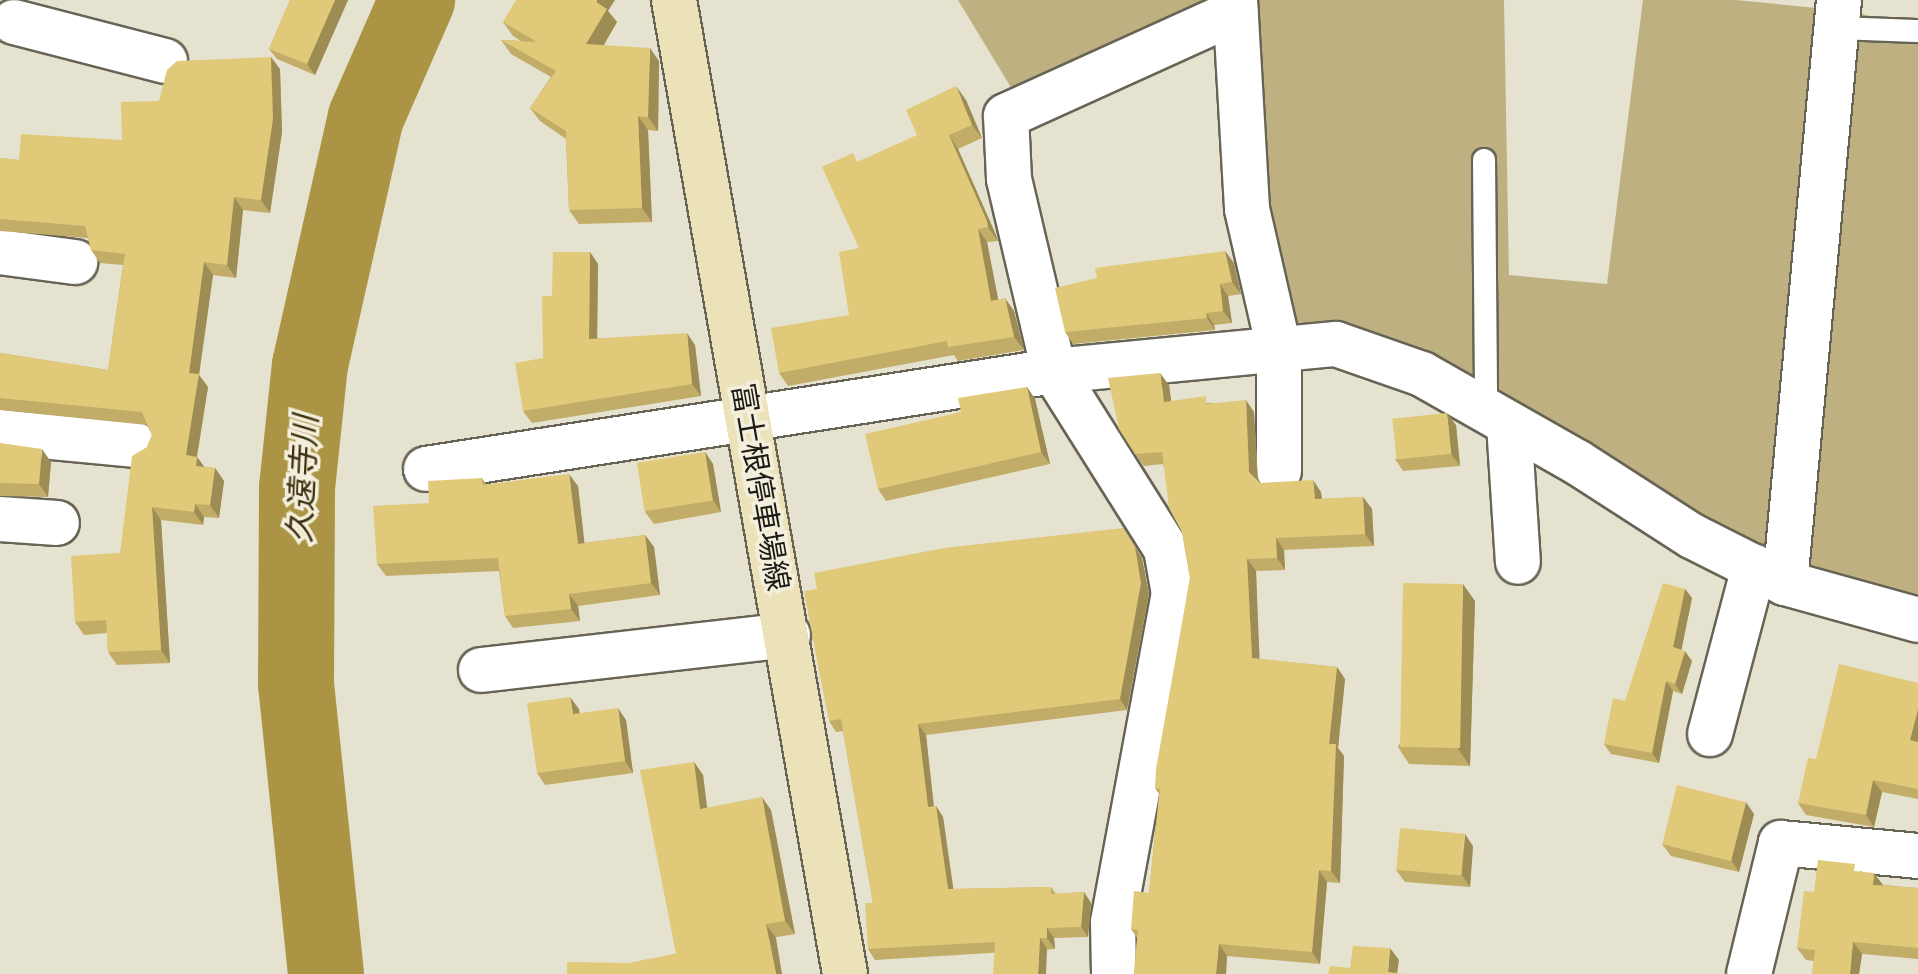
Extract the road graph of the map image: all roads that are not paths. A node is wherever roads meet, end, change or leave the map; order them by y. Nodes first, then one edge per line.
1 (674, 0) edge
2 (1235, 6) edge
3 (13, 13) edge
4 (1837, 14) edge
5 (1918, 31) edge
6 (165, 61) dead end
7 (1484, 160) dead end
8 (0, 252) edge
9 (75, 262) dead end
10 (1279, 349) junction
11 (1054, 371) junction
12 (748, 417) junction
13 (1497, 418) junction
14 (0, 432) edge
15 (136, 445) dead end
16 (426, 469) dead end
17 (1279, 471) dead end
18 (0, 519) edge
19 (57, 523) dead end
20 (1518, 562) dead end
21 (1770, 575) junction
22 (1918, 620) edge
23 (788, 635) junction
24 (481, 670) dead end
25 (1710, 734) dead end
26 (1918, 856) edge
27 (845, 974) edge
28 (1114, 974) edge
29 (1749, 974) edge

1 - 12 main road, 富士根停車場線
2 - 10 street
2 - 11 street
3 - 6 street
4 - 5 lane
4 - 21 street
7 - 13 lane
8 - 9 street
10 - 11 street
10 - 13 street
10 - 17 street
11 - 12 street
11 - 28 street
12 - 16 street
12 - 23 main road, 富士根停車場線
13 - 20 street
13 - 21 street
14 - 15 street
18 - 19 street
21 - 22 street
21 - 25 street
23 - 24 street
23 - 27 main road, 富士根停車場線
26 - 29 street

